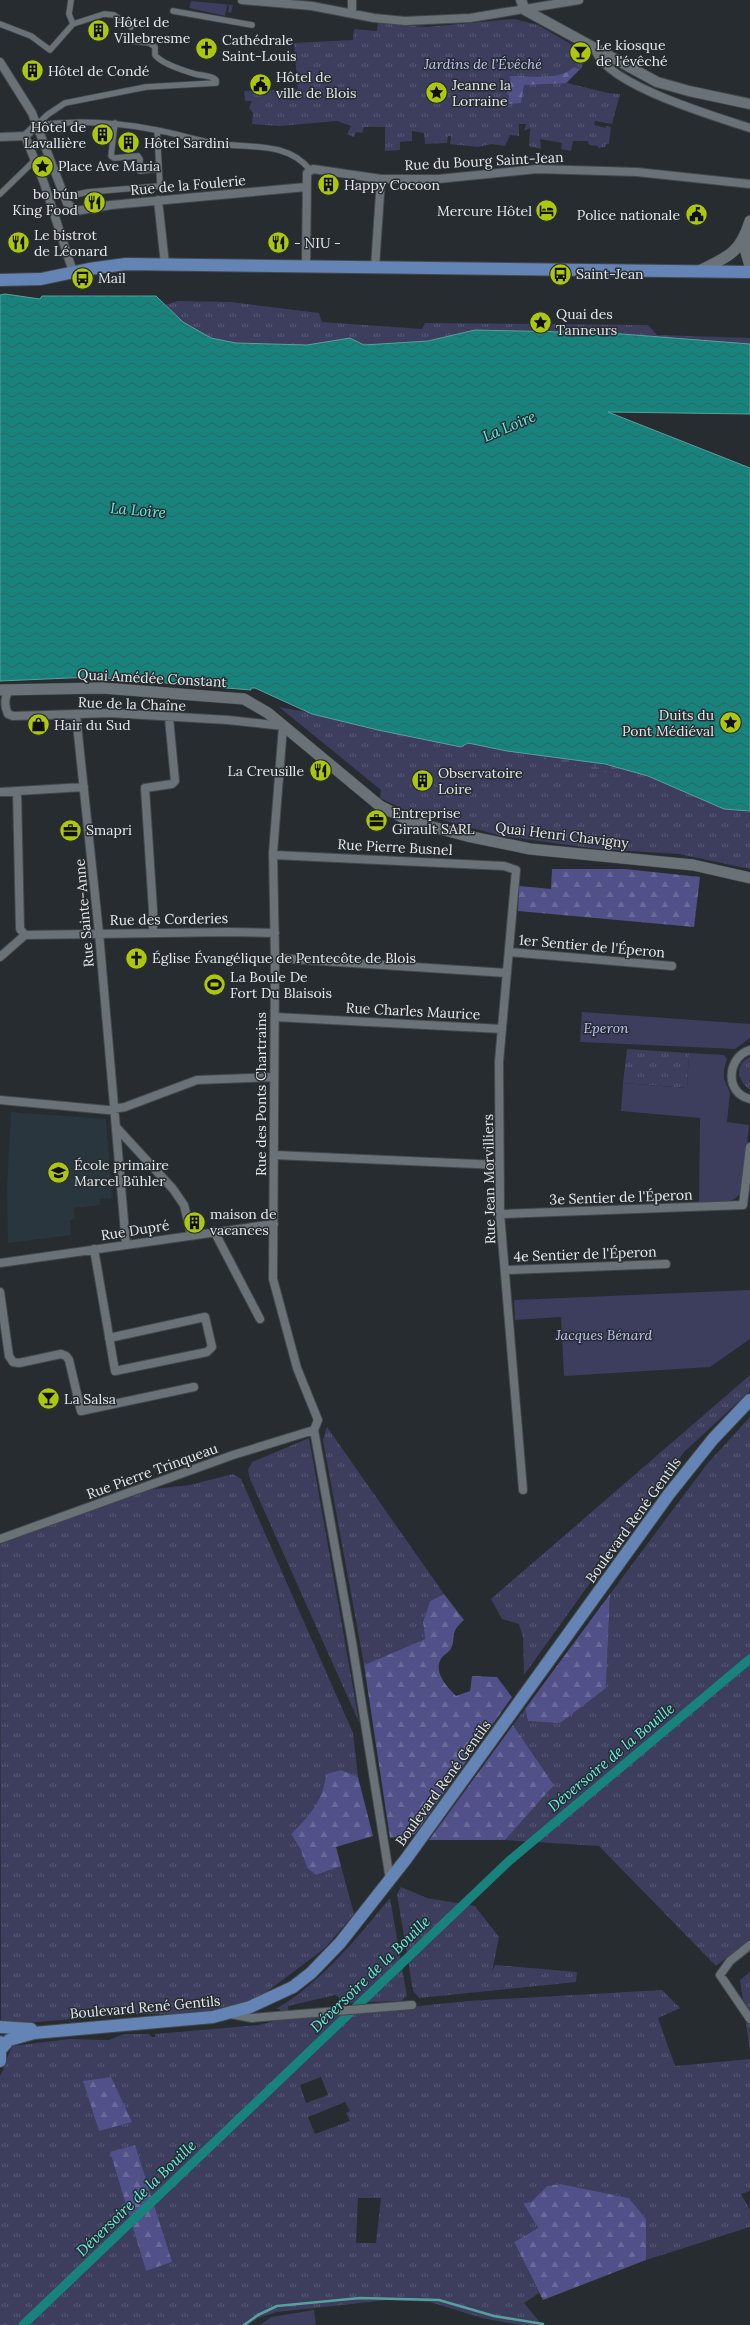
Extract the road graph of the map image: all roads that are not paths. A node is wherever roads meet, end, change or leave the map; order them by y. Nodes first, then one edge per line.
1 (70, 0) edge
2 (242, 0) edge
3 (352, 0) edge
4 (579, 0) edge
5 (271, 1) edge
6 (313, 3) edge
7 (523, 5) edge
8 (173, 11) dead end
9 (352, 13) junction
10 (0, 24) edge
11 (73, 24) junction
12 (252, 25) dead end
13 (131, 27) dead end
14 (133, 41) dead end
15 (595, 48) junction
16 (0, 62) edge
17 (750, 104) edge
18 (115, 123) junction
19 (37, 125) junction
20 (750, 128) edge
21 (157, 130) junction
22 (25, 136) junction
23 (0, 137) edge
24 (35, 160) junction
25 (159, 169) junction
26 (310, 170) junction
27 (380, 179) junction
28 (750, 184) edge
29 (306, 187) junction
30 (0, 194) edge
31 (65, 197) junction
32 (158, 200) junction
33 (748, 226) edge
34 (164, 264) junction
35 (306, 266) junction
36 (750, 266) edge
37 (375, 267) junction
38 (699, 271) junction
39 (73, 272) junction
40 (750, 272) edge
41 (0, 280) edge
42 (5, 690) edge
43 (76, 715) junction
44 (169, 718) junction
45 (283, 726) junction
46 (84, 788) junction
47 (0, 792) edge
48 (17, 792) junction
49 (274, 855) junction
50 (515, 869) joint
51 (750, 878) edge
52 (99, 933) junction
53 (153, 933) junction
54 (275, 933) junction
55 (25, 935) junction
56 (509, 952) junction
57 (0, 957) edge
58 (275, 958) junction
59 (672, 966) dead end
60 (507, 973) junction
61 (275, 1017) junction
62 (502, 1029) junction
63 (750, 1050) edge
64 (274, 1077) junction
65 (750, 1099) edge
66 (0, 1100) edge
67 (114, 1109) junction
68 (116, 1127) junction
69 (750, 1147) edge
70 (274, 1155) junction
71 (499, 1165) junction
72 (500, 1214) junction
73 (274, 1224) junction
74 (214, 1231) junction
75 (191, 1234) junction
76 (126, 1244) junction
77 (94, 1249) junction
78 (0, 1263) edge
79 (666, 1264) dead end
80 (505, 1270) junction
81 (0, 1292) edge
82 (260, 1319) dead end
83 (109, 1338) junction
84 (194, 1387) dead end
85 (750, 1400) edge
86 (314, 1430) junction
87 (523, 1490) dead end
88 (0, 1539) edge
89 (390, 1880) junction
90 (750, 1945) edge
91 (412, 2005) dead end
92 (229, 2014) junction
93 (750, 2019) edge
94 (0, 2027) edge
95 (64, 2030) junction
96 (0, 2051) edge

1 - 11 street
2 - 5 street
3 - 9 street
4 - 7 street
5 - 6 street
6 - 9 street
7 - 9 street
7 - 15 street
8 - 12 street
10 - 11 street
11 - 13 street
14 - 19 street
15 - 17 street
15 - 20 street
16 - 19 street
18 - 19 street
18 - 21 street
18 - 25 street
19 - 22 street
19 - 31 street
21 - 25 street
21 - 26 street
22 - 23 street
22 - 24 street
24 - 30 street
24 - 39 street
25 - 31 street
26 - 27 street, Rue du Bourg Saint-Jean
26 - 29 street
27 - 28 street, Rue du Bourg Saint-Jean
27 - 37 street
29 - 32 street, Rue de la Foulerie
29 - 35 street
31 - 32 street, Rue de la Foulerie
32 - 34 street
33 - 36 main road
33 - 38 main road
34 - 35 main road
34 - 39 main road
35 - 37 main road
37 - 38 main road
38 - 40 main road
39 - 41 main road
42 - 43 street, Rue de la Chaîne
42 - 45 main road, Quai Amédée Constant
43 - 44 street, Rue de la Chaîne
43 - 46 street, Rue Sainte-Anne
44 - 45 street, Rue de la Chaîne
44 - 53 street
45 - 49 street, Rue des Ponts Chartrains
45 - 51 main road, Quai Henri Chavigny
46 - 48 street
46 - 52 street, Rue Sainte-Anne
47 - 48 street
48 - 55 street
49 - 50 street, Rue Pierre Busnel
49 - 54 street, Rue des Ponts Chartrains
50 - 56 street, Rue Jean Morvilliers
52 - 53 street, Rue des Corderies
52 - 55 street, Rue des Corderies
52 - 67 street, Rue Sainte-Anne
53 - 54 street, Rue des Corderies
54 - 58 street, Rue des Ponts Chartrains
55 - 57 street
56 - 59 street, 1er Sentier de l'Éperon
56 - 60 street, Rue Jean Morvilliers
58 - 60 street
58 - 61 street, Rue des Ponts Chartrains
60 - 62 street, Rue Jean Morvilliers
61 - 62 street, Rue Charles Maurice
61 - 64 street, Rue des Ponts Chartrains
62 - 71 street, Rue Jean Morvilliers
63 - 65 street
64 - 67 street
64 - 70 street, Rue des Ponts Chartrains
66 - 67 street
67 - 68 street, Rue Sainte-Anne
68 - 75 street
68 - 76 street, Rue Sainte-Anne
69 - 72 street, 3e Sentier de l'Éperon
70 - 71 street
70 - 73 street, Rue des Ponts Chartrains
71 - 72 street, Rue Jean Morvilliers
72 - 80 street, Rue Jean Morvilliers
73 - 74 street, Rue Dupré
73 - 86 street, Rue des Ponts Chartrains
74 - 75 street, Rue Dupré
74 - 82 street
75 - 76 street, Rue Dupré
76 - 77 street, Rue Dupré
77 - 78 street, Rue Dupré
77 - 83 street
79 - 80 street, 4e Sentier de l'Éperon
80 - 87 street, Rue Jean Morvilliers
81 - 84 street
83 - 83 street
85 - 89 main road, Boulevard René Gentils
86 - 88 street, Rue Pierre Trinqueau
86 - 89 street, Rue des Ponts Chartrains
89 - 92 main road, Boulevard René Gentils
90 - 93 street
91 - 92 street
92 - 95 main road, Boulevard René Gentils
94 - 95 main road, Boulevard René Gentils
95 - 96 main road, Boulevard René Gentils

